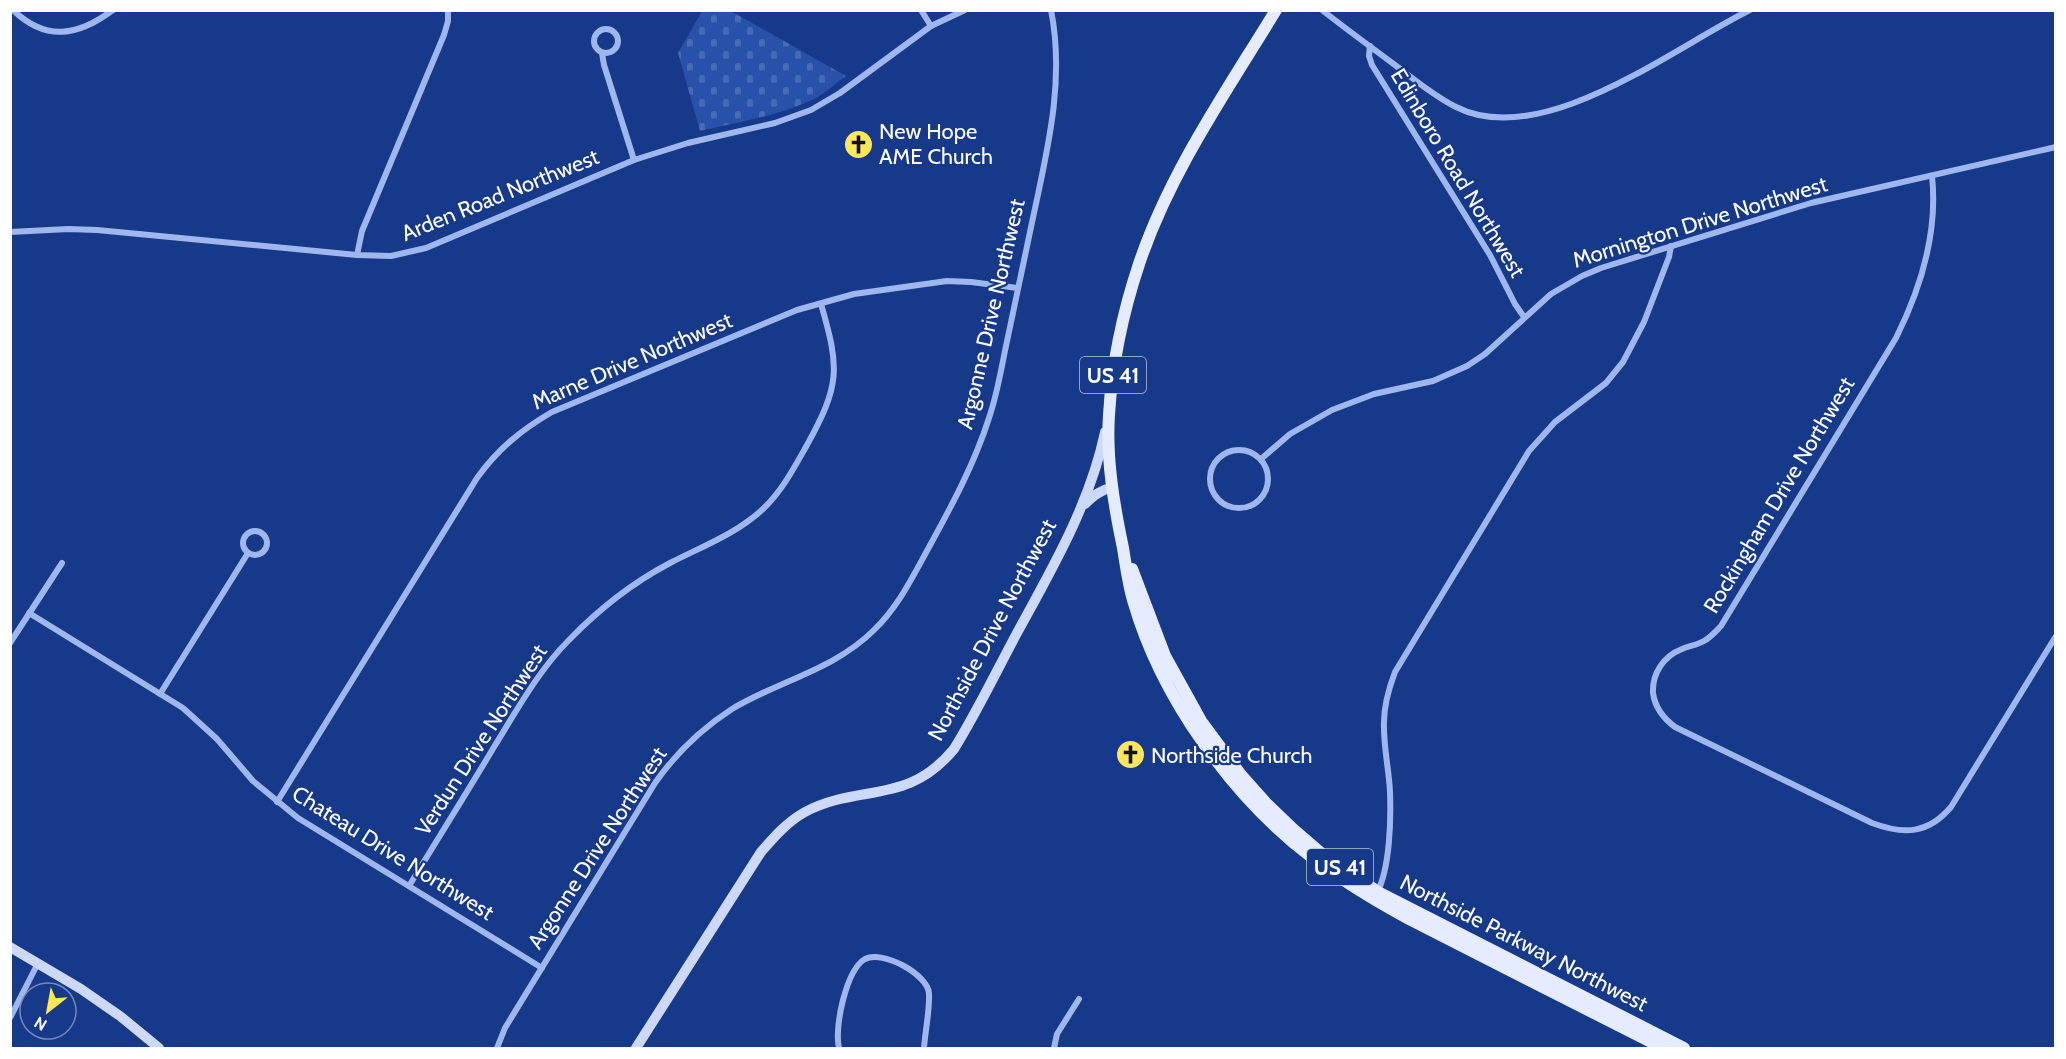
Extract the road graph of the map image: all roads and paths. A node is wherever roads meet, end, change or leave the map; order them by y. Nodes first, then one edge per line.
1 (13, 10) edge
2 (113, 10) edge
3 (448, 10) edge
4 (921, 10) edge
5 (965, 10) edge
6 (1050, 10) edge
7 (1276, 10) edge
8 (1322, 10) edge
9 (1750, 10) edge
10 (931, 26) junction
11 (1370, 46) junction
12 (602, 53) junction
13 (2055, 147) edge
14 (634, 160) junction
15 (1932, 176) junction
16 (10, 232) edge
17 (1671, 246) junction
18 (357, 255) junction
19 (1018, 288) junction
20 (821, 303) junction
21 (1524, 316) junction
22 (1109, 417) junction
23 (1260, 459) junction
24 (1113, 483) junction
25 (1088, 490) junction
26 (1081, 509) junction
27 (248, 553) dead end
28 (62, 563) dead end
29 (29, 613) junction
30 (2055, 636) edge
31 (10, 642) edge
32 (160, 694) junction
33 (277, 802) junction
34 (409, 886) junction
35 (1375, 896) junction
36 (10, 947) edge
37 (38, 963) junction
38 (542, 968) junction
39 (1078, 999) dead end
40 (10, 1018) edge
41 (159, 1048) edge
42 (497, 1048) edge
43 (636, 1048) edge
44 (839, 1048) edge
45 (924, 1048) edge
46 (1054, 1048) edge
47 (1663, 1048) edge
48 (1684, 1048) edge

1 - 2 street
3 - 18 street
4 - 10 street
5 - 10 street, Arden Road Northwest
6 - 19 street, Argonne Drive Northwest
7 - 22 main road, Northside Drive Northwest / US 41
8 - 11 street
9 - 11 street
10 - 14 street, Arden Road Northwest
11 - 21 street, Edinboro Road Northwest
12 - 12 street
12 - 14 street
13 - 15 street, Mornington Drive Northwest
14 - 18 street, Arden Road Northwest
15 - 17 street, Mornington Drive Northwest
15 - 30 street, Rockingham Drive Northwest
16 - 18 street, Arden Road Northwest
17 - 21 street, Mornington Drive Northwest
17 - 35 street
19 - 20 street, Marne Drive Northwest
19 - 38 street, Argonne Drive Northwest
20 - 33 street, Marne Drive Northwest
20 - 34 street, Verdun Drive Northwest
21 - 23 street, Mornington Drive Northwest
22 - 24 main road, Northside Drive Northwest / US 41
22 - 25 street, Northside Drive Northwest
23 - 23 street
24 - 25 street
24 - 26 street, Northside Drive Northwest
24 - 35 main road, Northside Parkway Northwest / US 41
25 - 26 street, Northside Drive Northwest
26 - 43 street, Northside Drive Northwest
27 - 32 street
28 - 29 street
29 - 31 street
29 - 32 street, Chateau Drive Northwest
32 - 33 street, Chateau Drive Northwest
33 - 34 street, Chateau Drive Northwest
34 - 38 street, Chateau Drive Northwest
35 - 47 main road, Northside Parkway Northwest / US 41
35 - 48 main road, Northside Parkway Northwest / US 41
36 - 37 street
37 - 40 street
37 - 41 street
38 - 42 street, Argonne Drive Northwest
39 - 46 street
44 - 45 street

